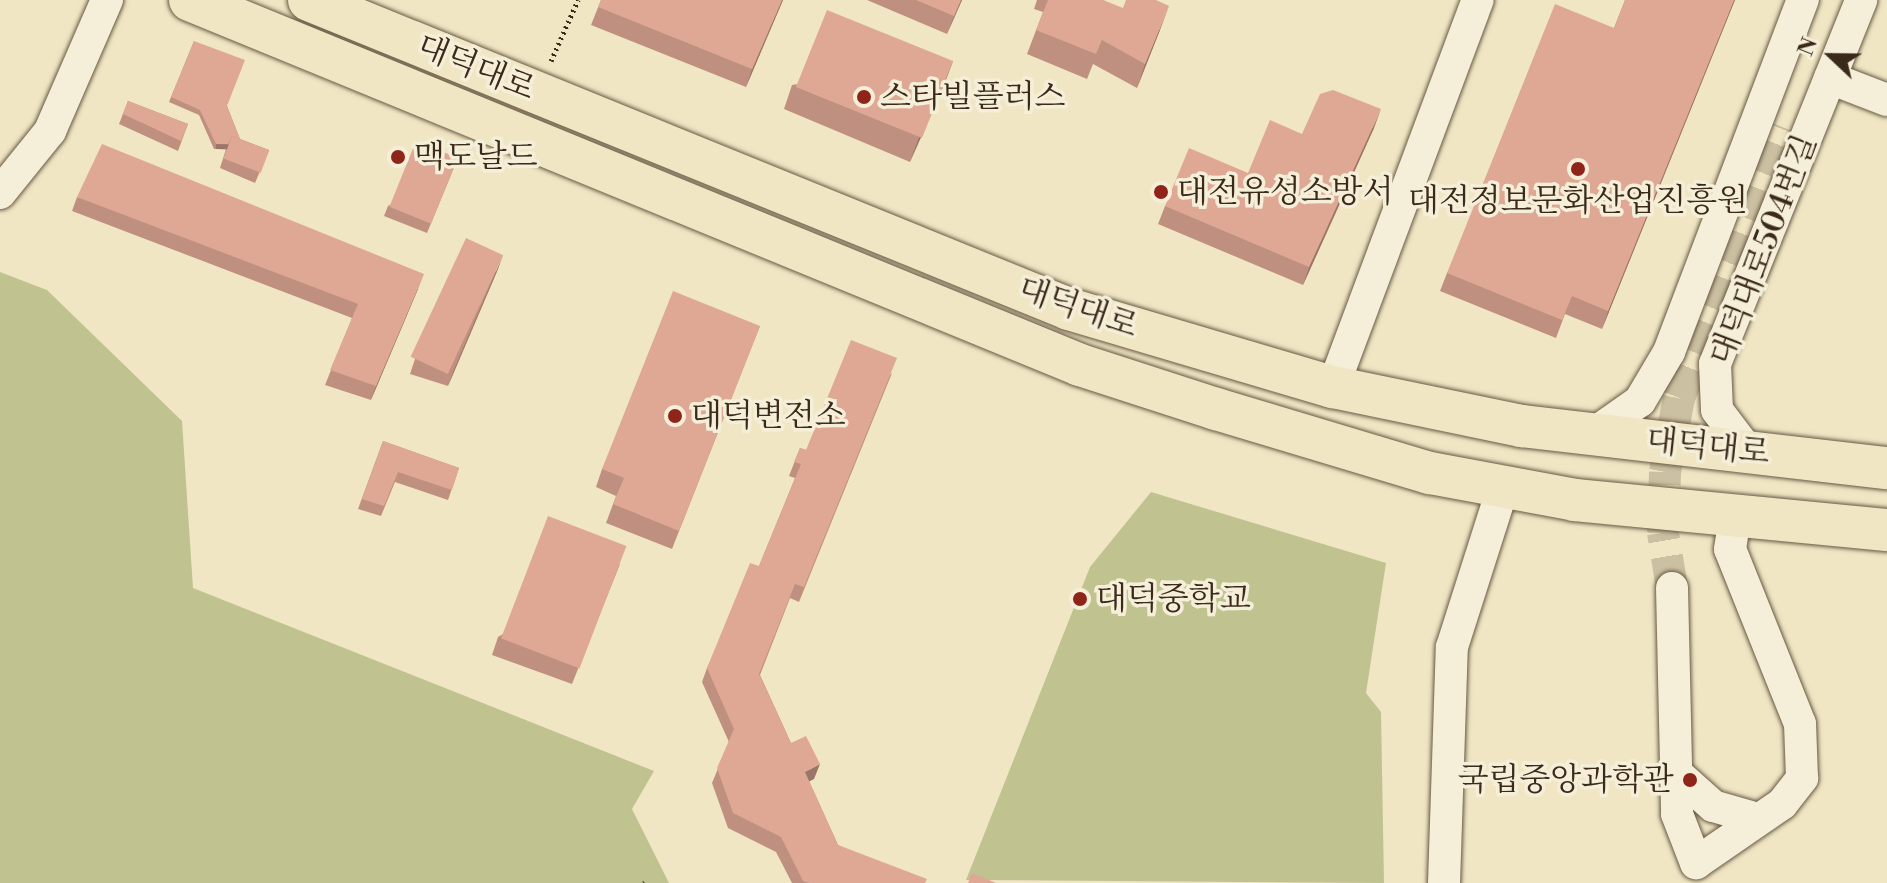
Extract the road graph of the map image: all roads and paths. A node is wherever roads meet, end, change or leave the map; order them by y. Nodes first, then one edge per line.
1 (107, 0) edge
2 (190, 0) edge
3 (309, 0) edge
4 (578, 0) edge
5 (1478, 0) edge
6 (1803, 0) edge
7 (1838, 0) edge
8 (1861, 0) edge
9 (1830, 78) junction
10 (537, 93) junction
11 (1887, 100) edge
12 (1793, 142) junction
13 (1747, 145) junction
14 (0, 193) edge
15 (1333, 387) junction
16 (1593, 434) junction
17 (1748, 451) junction
18 (1887, 468) edge
19 (1503, 487) junction
20 (1736, 512) junction
21 (1887, 530) edge
22 (1672, 588) tunnel mouth
23 (1675, 772) junction
24 (1758, 819) junction
25 (1444, 883) edge

1 - 14 street
2 - 19 main road, 대덕대로
3 - 10 main road, 대덕대로
4 - 10 path
5 - 15 street
6 - 13 street
7 - 12 street
8 - 9 street, 대덕대로504번길
9 - 11 street
9 - 12 street, 대덕대로504번길
10 - 15 main road, 대덕대로
12 - 13 street
12 - 17 street, 대덕대로504번길
13 - 16 street
15 - 16 main road, 대덕대로
16 - 17 main road, 대덕대로
17 - 18 main road, 대덕대로
19 - 20 main road, 대덕대로
19 - 25 street
20 - 21 main road, 대덕대로
20 - 24 street
22 - 23 street
23 - 24 street
23 - 24 street

